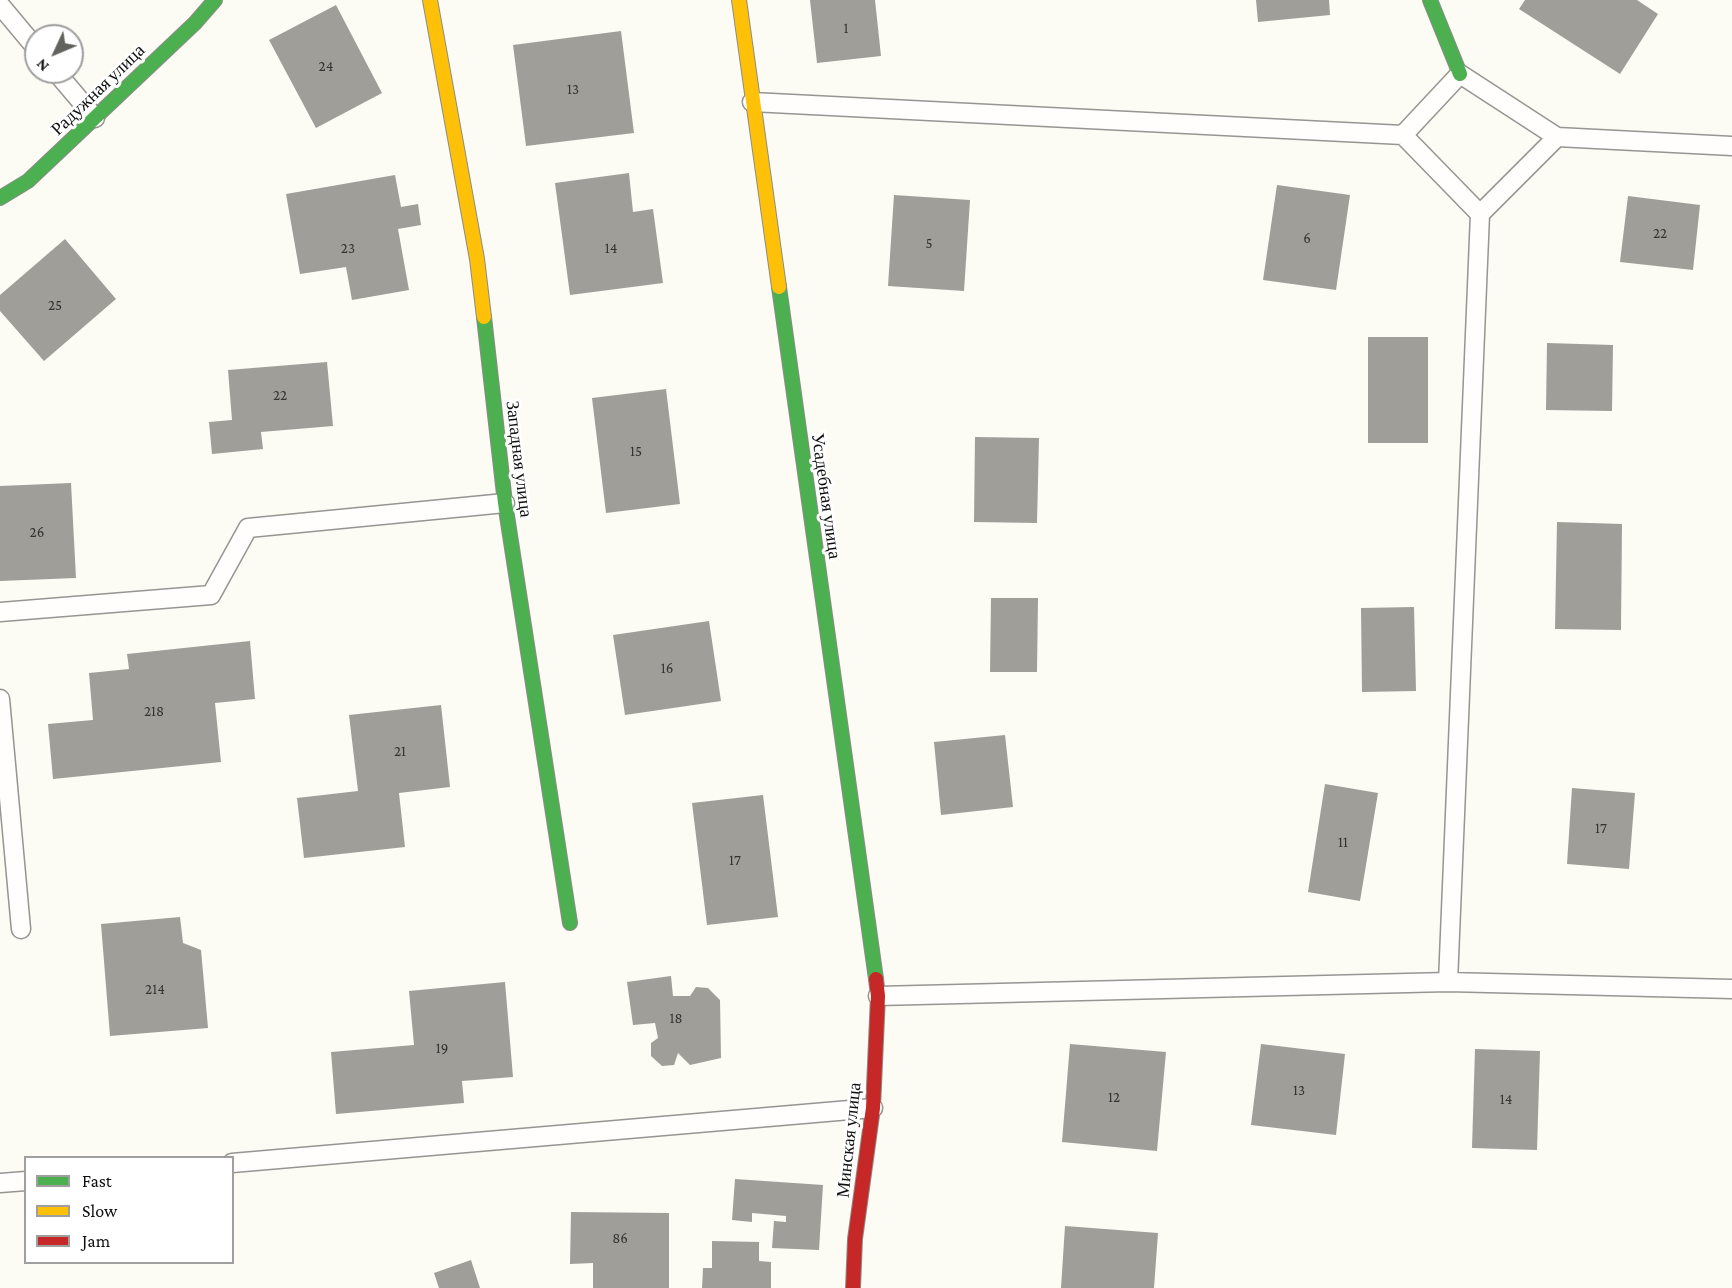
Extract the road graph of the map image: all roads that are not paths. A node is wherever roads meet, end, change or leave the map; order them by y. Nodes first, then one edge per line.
1 (215, 0) edge
2 (430, 0) edge
3 (739, 0) edge
4 (1430, 0) edge
5 (0, 5) edge
6 (24, 34) edge
7 (1460, 74) junction
8 (66, 84) edge
9 (753, 102) junction
10 (95, 118) junction
11 (1403, 135) junction
12 (1557, 137) junction
13 (1732, 146) edge
14 (0, 198) edge
15 (1480, 214) junction
16 (506, 503) junction
17 (0, 612) edge
18 (0, 699) edge
19 (570, 923) dead end
20 (21, 928) dead end
21 (1448, 982) junction
22 (1732, 989) edge
23 (878, 996) junction
24 (873, 1108) junction
25 (234, 1163) edge
26 (24, 1181) edge
27 (0, 1183) edge
28 (853, 1288) edge

1 - 10 street, Радужная улица
2 - 16 street, Западная улица
3 - 9 street, Усадебная улица
4 - 7 street
5 - 6 lane
7 - 11 lane
7 - 12 lane
8 - 10 lane
9 - 11 lane
9 - 23 street, Усадебная улица
10 - 14 street, Радужная улица
11 - 15 lane
12 - 13 lane
12 - 15 lane
15 - 21 lane
16 - 17 lane
16 - 19 street, Западная улица
18 - 20 lane
21 - 22 lane
21 - 23 lane
23 - 24 street, Минская улица
24 - 25 lane
24 - 28 street, Минская улица
26 - 27 lane

